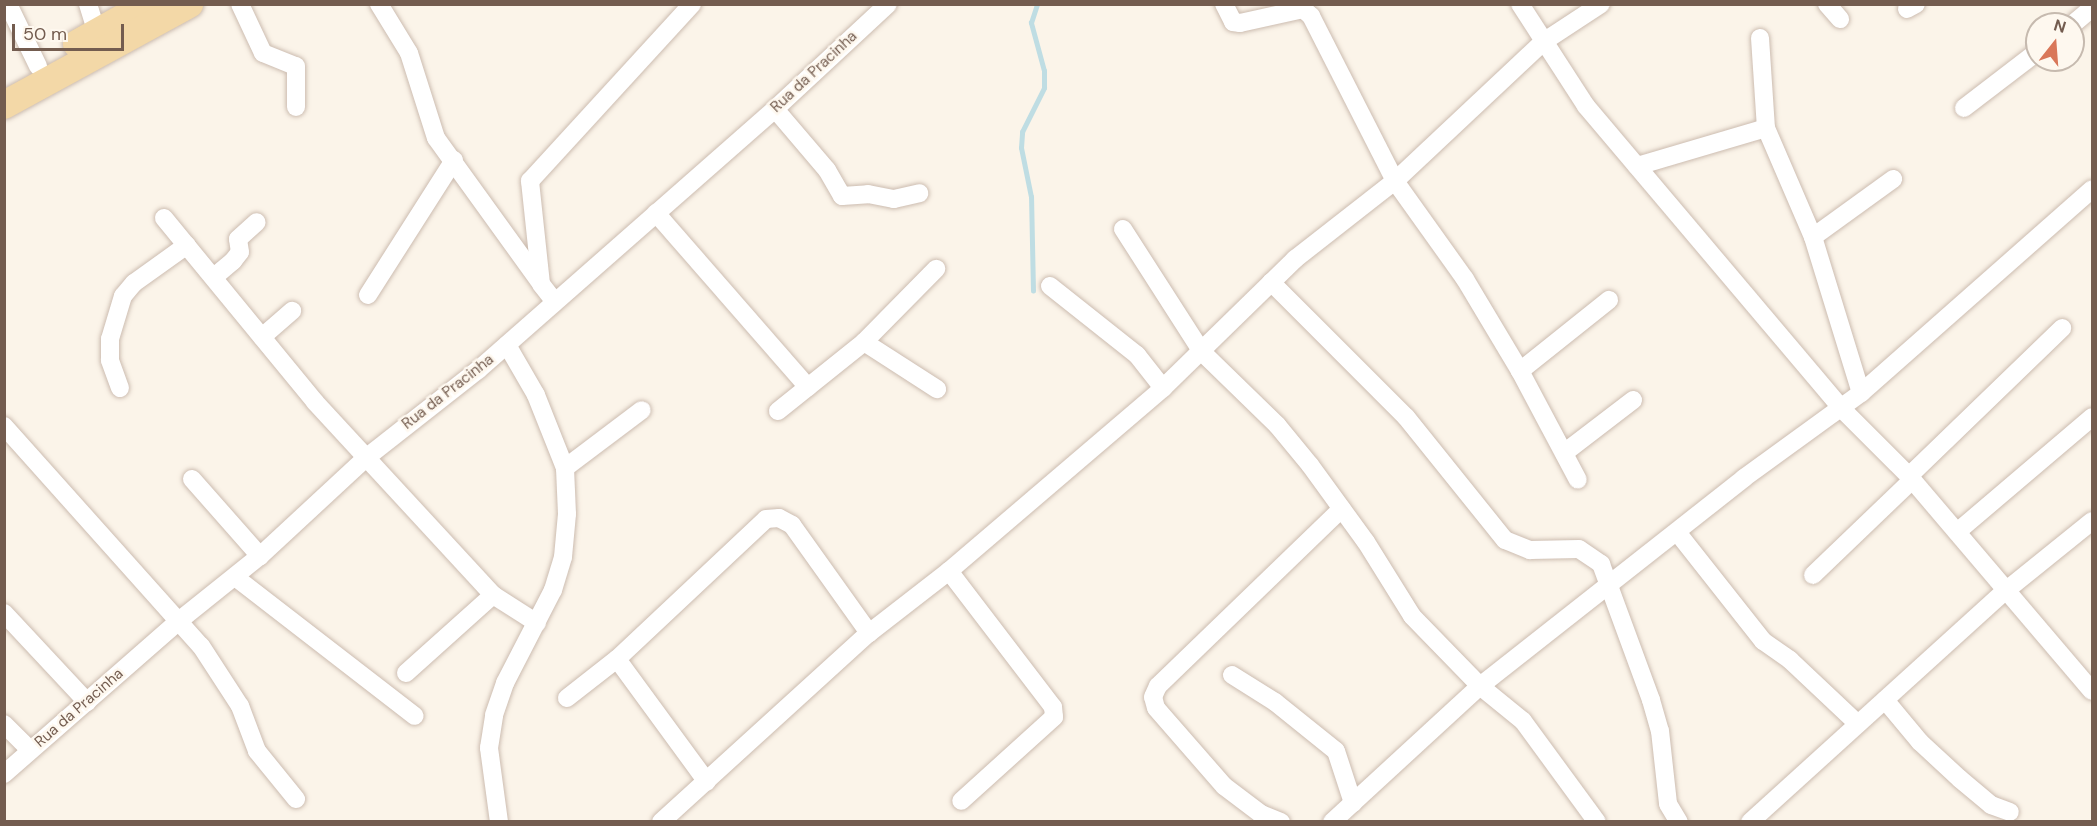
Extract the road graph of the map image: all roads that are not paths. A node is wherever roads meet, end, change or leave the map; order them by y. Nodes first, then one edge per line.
1 (8, 4) edge
2 (88, 4) edge
3 (148, 4) edge
4 (189, 4) edge
5 (240, 4) edge
6 (379, 4) edge
7 (692, 4) edge
8 (888, 4) edge
9 (1224, 4) edge
10 (1520, 4) edge
11 (1601, 4) edge
12 (1827, 4) edge
13 (1840, 19) dead end
14 (97, 33) junction
15 (1760, 38) dead end
16 (1544, 42) junction
17 (2025, 61) edge
18 (38, 66) junction
19 (4, 85) edge
20 (4, 105) edge
21 (296, 107) dead end
22 (1964, 108) dead end
23 (775, 110) junction
24 (1766, 128) junction
25 (454, 160) junction
26 (1637, 166) junction
27 (1893, 179) dead end
28 (1395, 181) junction
29 (2092, 189) edge
30 (920, 193) dead end
31 (656, 213) junction
32 (164, 218) dead end
33 (257, 222) dead end
34 (1124, 229) dead end
35 (1813, 237) junction
36 (187, 245) junction
37 (936, 269) dead end
38 (214, 277) junction
39 (1271, 282) junction
40 (541, 284) junction
41 (1050, 286) dead end
42 (368, 295) dead end
43 (1609, 300) dead end
44 (555, 302) junction
45 (292, 311) dead end
46 (2062, 328) dead end
47 (262, 337) junction
48 (864, 342) junction
49 (507, 345) junction
50 (1202, 352) junction
51 (1520, 371) junction
52 (808, 387) junction
53 (120, 388) dead end
54 (1163, 388) junction
55 (937, 389) dead end
56 (1861, 393) junction
57 (1633, 400) dead end
58 (1840, 407) junction
59 (642, 410) dead end
60 (778, 411) dead end
61 (2092, 417) edge
62 (4, 426) edge
63 (1564, 453) junction
64 (367, 457) junction
65 (565, 468) junction
66 (1910, 478) junction
67 (192, 479) dead end
68 (1578, 480) dead end
69 (1341, 509) junction
70 (2092, 521) edge
71 (1677, 532) junction
72 (1957, 532) junction
73 (260, 556) junction
74 (949, 571) junction
75 (1814, 575) dead end
76 (235, 577) junction
77 (1609, 586) junction
78 (2004, 592) junction
79 (493, 595) junction
80 (4, 613) edge
81 (180, 620) junction
82 (537, 623) junction
83 (869, 633) junction
84 (616, 659) junction
85 (406, 673) dead end
86 (1232, 675) dead end
87 (1480, 686) junction
88 (2092, 691) edge
89 (567, 698) dead end
90 (1885, 700) junction
91 (87, 702) junction
92 (415, 716) dead end
93 (4, 724) edge
94 (1858, 724) junction
95 (30, 750) junction
96 (4, 774) edge
97 (707, 782) junction
98 (296, 799) dead end
99 (961, 801) dead end
100 (1353, 803) junction
101 (2010, 812) dead end
102 (1279, 821) edge
103 (499, 822) edge
104 (662, 822) edge
105 (1332, 822) edge
106 (1597, 822) edge
107 (1679, 822) edge
108 (1750, 822) edge

1 - 18 street
2 - 14 street
3 - 14 main road
4 - 20 main road
5 - 21 street
6 - 25 street
7 - 40 street
8 - 23 street, Rua da Pracinha
9 - 28 street
10 - 16 street
11 - 16 street
12 - 13 street
14 - 18 main road
15 - 24 street
16 - 26 street
16 - 28 street
17 - 22 street
18 - 19 main road
23 - 30 street
23 - 31 street, Rua da Pracinha
24 - 26 street
24 - 35 street
25 - 40 street
25 - 42 street
26 - 58 street
27 - 35 street
28 - 39 street
28 - 51 street
29 - 56 street
31 - 44 street, Rua da Pracinha
31 - 52 street
32 - 36 street
33 - 38 street
34 - 50 street
35 - 56 street
36 - 38 street
36 - 53 street
37 - 48 street
38 - 47 street
39 - 50 street
39 - 77 street
40 - 44 street
41 - 54 street
43 - 51 street
44 - 49 street, Rua da Pracinha
45 - 47 street
46 - 66 street
47 - 64 street
48 - 52 street
48 - 55 street
49 - 64 street, Rua da Pracinha
49 - 65 street
50 - 54 street
50 - 69 street
51 - 63 street
52 - 60 street
54 - 74 street
56 - 58 street
57 - 63 street
58 - 66 street
58 - 71 street
59 - 65 street
61 - 72 street
62 - 81 street
63 - 68 street
64 - 73 street, Rua da Pracinha
64 - 79 street
65 - 82 street
66 - 72 street
66 - 75 street
67 - 73 street
69 - 87 street
69 - 102 street
70 - 78 street
71 - 77 street
71 - 94 street
72 - 78 street
73 - 76 street, Rua da Pracinha
74 - 83 street
74 - 99 street
76 - 81 street, Rua da Pracinha
76 - 92 street
77 - 87 street
77 - 107 street
78 - 88 street
78 - 90 street
79 - 82 street
79 - 85 street
80 - 91 street
81 - 91 street, Rua da Pracinha
81 - 98 street
82 - 103 street
83 - 84 street
83 - 97 street
84 - 89 street
84 - 97 street
86 - 100 street
87 - 100 street
87 - 106 street
90 - 94 street
90 - 101 street
91 - 95 street, Rua da Pracinha
93 - 95 street
94 - 108 street
95 - 96 street, Rua da Pracinha
97 - 104 street
100 - 105 street

